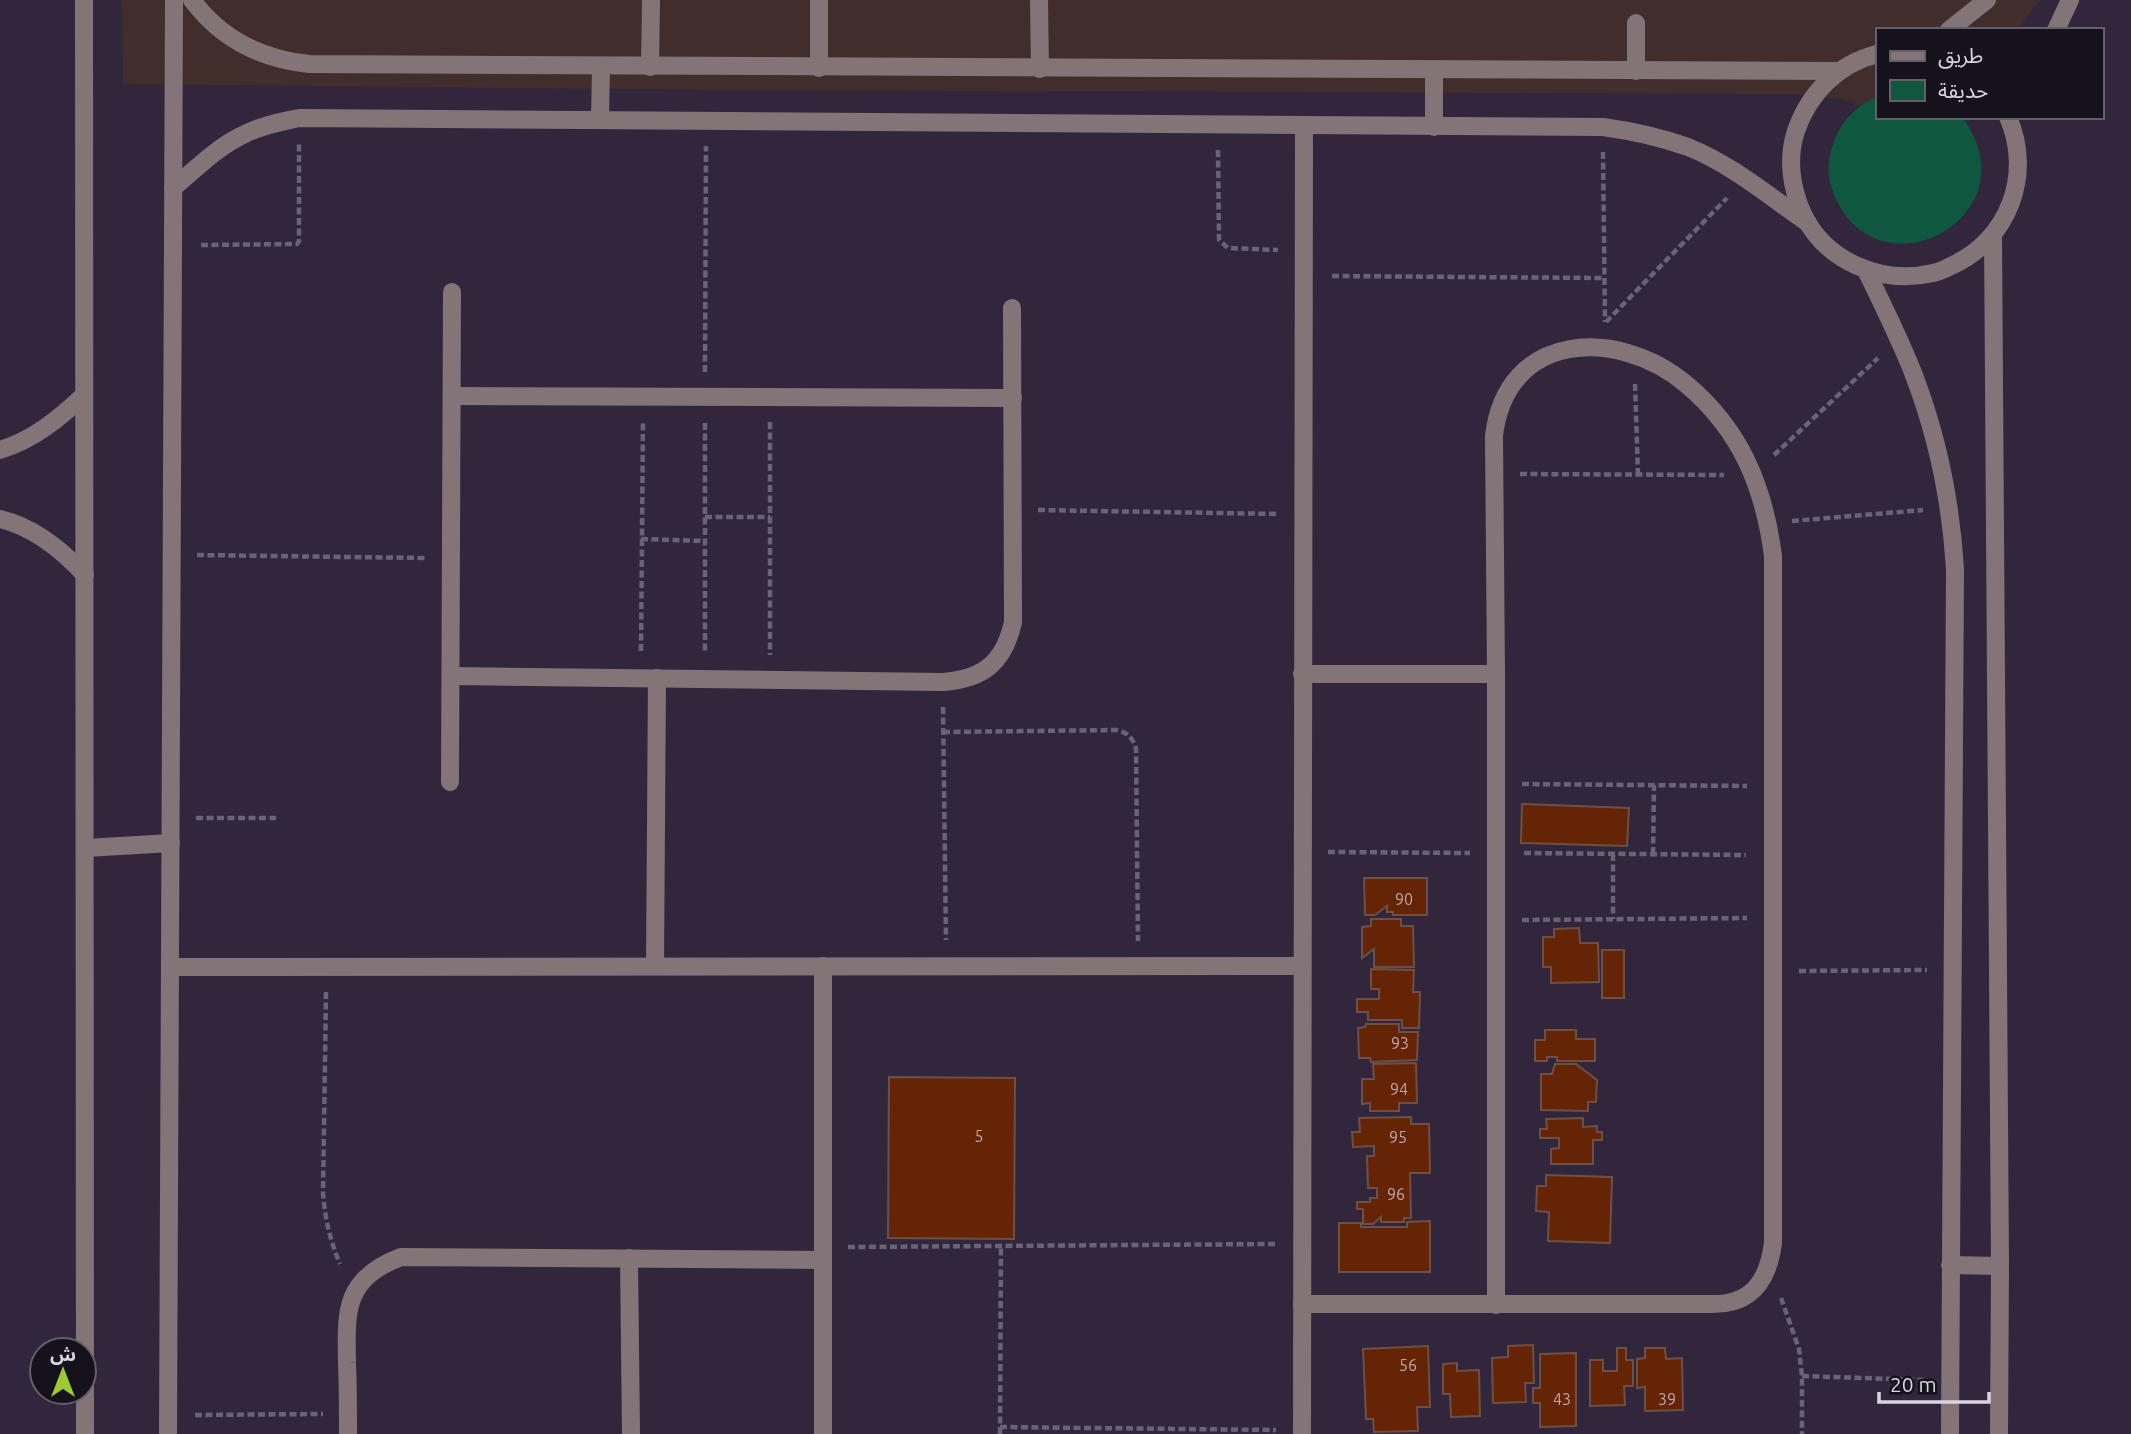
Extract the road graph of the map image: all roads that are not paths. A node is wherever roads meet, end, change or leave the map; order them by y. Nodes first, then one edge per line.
1 (84, 0) edge
2 (174, 0) edge
3 (192, 0) edge
4 (651, 0) edge
5 (819, 0) edge
6 (1038, 0) edge
7 (1987, 0) edge
8 (2070, 0) edge
9 (1636, 23) dead end
10 (1951, 28) edge
11 (2057, 28) edge
12 (1876, 54) edge
13 (601, 66) junction
14 (650, 66) junction
15 (819, 68) junction
16 (1040, 69) junction
17 (1434, 71) junction
18 (1636, 71) junction
19 (1838, 71) junction
20 (600, 120) junction
21 (2014, 122) edge
22 (1304, 126) junction
23 (1434, 127) junction
24 (173, 188) junction
25 (1808, 223) junction
26 (1993, 236) junction
27 (1866, 270) junction
28 (452, 292) dead end
29 (1012, 308) dead end
30 (84, 395) junction
31 (452, 396) junction
32 (1013, 398) junction
33 (0, 450) edge
34 (0, 519) edge
35 (85, 575) junction
36 (1302, 674) junction
37 (1496, 674) junction
38 (451, 676) junction
39 (649, 678) junction
40 (450, 782) dead end
41 (171, 843) junction
42 (86, 848) junction
43 (655, 966) junction
44 (823, 966) junction
45 (1302, 966) junction
46 (170, 967) junction
47 (823, 1253) junction
48 (629, 1258) junction
49 (1950, 1265) junction
50 (2000, 1266) junction
51 (1302, 1304) junction
52 (1496, 1305) junction
53 (168, 1425) edge
54 (1302, 1432) edge
55 (85, 1434) edge
56 (348, 1434) edge
57 (631, 1434) edge
58 (823, 1434) edge
59 (1950, 1434) edge
60 (1999, 1434) edge

1 - 30 street
2 - 24 street
3 - 13 street
4 - 14 street
5 - 15 street
6 - 16 street
7 - 10 street
8 - 11 street
9 - 18 street
12 - 19 street
13 - 14 street
13 - 20 street
14 - 15 street
15 - 16 street
16 - 17 street
17 - 18 street
17 - 23 street
18 - 19 street
19 - 25 street
20 - 22 street
20 - 24 street
21 - 26 street
22 - 23 street
22 - 36 street
23 - 25 street
24 - 41 street
25 - 27 street
26 - 27 street
26 - 50 street
27 - 49 street
28 - 31 street
29 - 32 street
30 - 33 street
30 - 35 street
31 - 32 street
31 - 38 street
32 - 39 street
34 - 35 street
35 - 42 street
36 - 37 street
36 - 45 street
37 - 52 street
37 - 52 street
38 - 39 street
38 - 40 street
39 - 43 street
41 - 42 street
41 - 46 street
42 - 55 street
43 - 44 street
43 - 46 street
44 - 45 street
44 - 47 street
45 - 51 street
46 - 53 street
47 - 48 street
47 - 58 street
48 - 56 street
48 - 57 street
49 - 50 street
49 - 59 street
50 - 60 street
51 - 52 street
51 - 54 street

